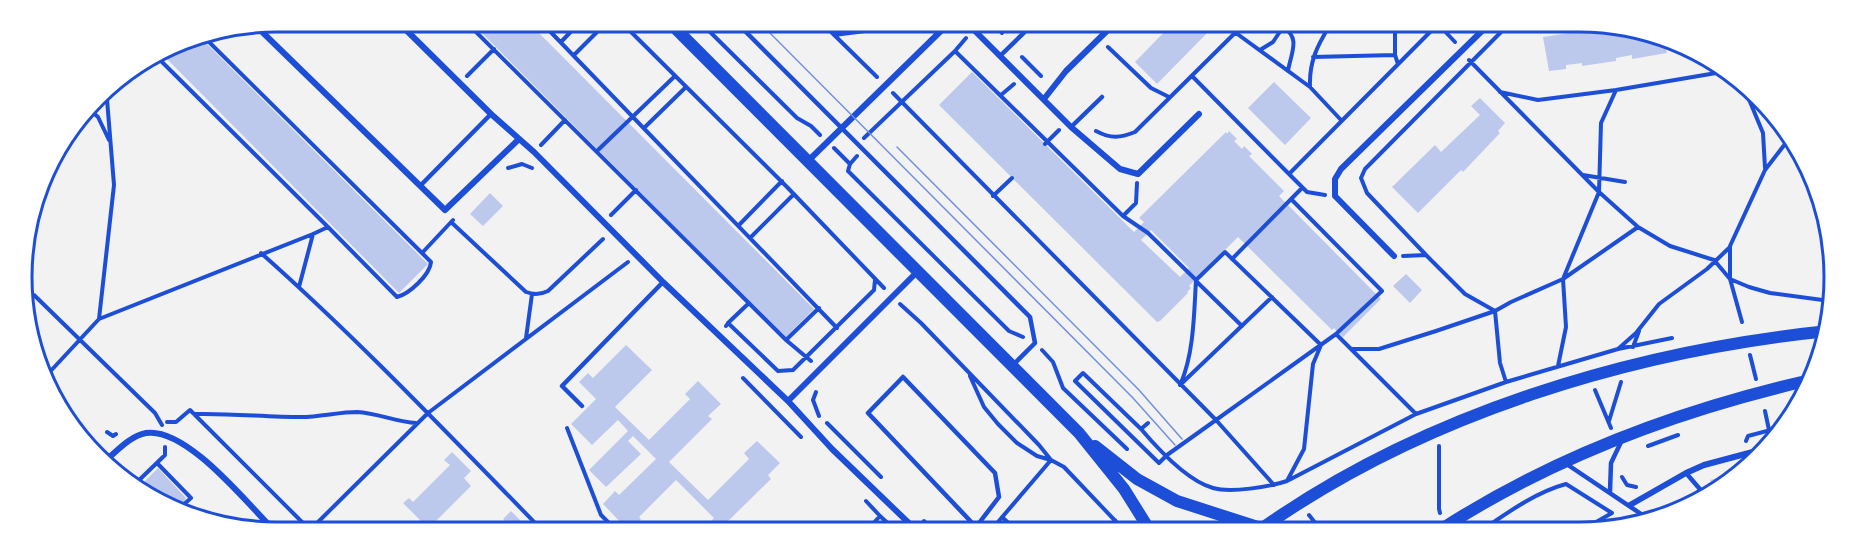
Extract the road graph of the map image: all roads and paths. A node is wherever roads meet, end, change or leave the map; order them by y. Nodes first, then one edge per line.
1 (263, 32) edge
2 (408, 32) edge
3 (476, 32) edge
4 (551, 32) edge
5 (570, 32) edge
6 (598, 32) edge
7 (631, 32) edge
8 (679, 32) edge
9 (711, 32) edge
10 (746, 32) edge
11 (831, 32) edge
12 (858, 32) edge
13 (941, 32) edge
14 (976, 32) edge
15 (1025, 32) edge
16 (1106, 32) edge
17 (1280, 32) edge
18 (1292, 32) edge
19 (1326, 32) edge
20 (1395, 32) edge
21 (1431, 32) edge
22 (1444, 32) edge
23 (1481, 32) edge
24 (1501, 32) edge
25 (1236, 33) joint
26 (834, 35) junction
27 (1099, 39) junction
28 (209, 41) edge
29 (561, 42) junction
30 (494, 49) junction
31 (1260, 50) junction
32 (1462, 51) junction
33 (574, 55) junction
34 (1395, 55) junction
35 (1000, 56) junction
36 (1022, 57) dead end
37 (1313, 57) junction
38 (161, 61) edge
39 (1472, 63) junction
40 (1398, 64) junction
41 (1288, 70) junction
42 (1716, 73) edge
43 (675, 76) junction
44 (1041, 76) dead end
45 (1192, 76) junction
46 (460, 83) junction
47 (885, 86) junction
48 (687, 87) junction
49 (1310, 87) junction
50 (1616, 90) junction
51 (1500, 92) junction
52 (1102, 97) dead end
53 (1169, 97) junction
54 (107, 99) edge
55 (1044, 99) junction
56 (1749, 99) edge
57 (902, 102) junction
58 (94, 113) edge
59 (491, 114) junction
60 (1199, 114) dead end
61 (634, 116) junction
62 (1080, 118) junction
63 (565, 120) junction
64 (1341, 121) junction
65 (1069, 125) junction
66 (645, 127) junction
67 (842, 127) junction
68 (519, 139) junction
69 (827, 141) junction
70 (1046, 143) junction
71 (111, 144) junction
72 (1785, 144) edge
73 (540, 146) dead end
74 (861, 146) junction
75 (597, 151) junction
76 (807, 161) junction
77 (850, 164) junction
78 (533, 168) dead end
79 (1765, 170) junction
80 (500, 172) dead end
81 (1138, 174) junction
82 (1289, 174) junction
83 (1582, 175) junction
84 (1012, 178) dead end
85 (1599, 178) junction
86 (782, 181) junction
87 (1625, 182) dead end
88 (420, 186) junction
89 (1302, 188) junction
90 (636, 190) junction
91 (1599, 192) junction
92 (794, 194) junction
93 (993, 196) junction
94 (1335, 196) junction
95 (1291, 199) junction
96 (459, 214) dead end
97 (1122, 216) junction
98 (604, 221) junction
99 (451, 222) junction
100 (739, 225) junction
101 (328, 227) junction
102 (1638, 227) junction
103 (595, 231) dead end
104 (313, 234) junction
105 (751, 237) junction
106 (603, 239) junction
107 (1730, 246) junction
108 (610, 247) dead end
109 (261, 253) junction
110 (422, 253) junction
111 (637, 254) junction
112 (1426, 255) junction
113 (618, 256) dead end
114 (1394, 256) joint
115 (1232, 259) junction
116 (1714, 260) junction
117 (626, 264) junction
118 (918, 271) junction
119 (876, 279) junction
120 (1563, 279) junction
121 (1730, 279) junction
122 (1196, 280) junction
123 (663, 282) junction
124 (299, 287) junction
125 (532, 294) junction
126 (32, 297) edge
127 (893, 297) junction
128 (1272, 297) junction
129 (1823, 300) edge
130 (749, 303) junction
131 (819, 308) junction
132 (1495, 311) junction
133 (99, 319) junction
134 (1742, 322) dead end
135 (729, 323) junction
136 (1242, 326) junction
137 (723, 328) dead end
138 (837, 328) junction
139 (1818, 332) edge
140 (1336, 334) junction
141 (80, 339) junction
142 (526, 339) junction
143 (786, 340) junction
144 (1035, 343) junction
145 (1321, 345) junction
146 (1618, 349) dead end
147 (1352, 350) junction
148 (1749, 354) dead end
149 (1595, 356) dead end
150 (809, 359) junction
151 (1582, 360) junction
152 (1012, 366) junction
153 (1558, 366) junction
154 (51, 371) edge
155 (969, 372) junction
156 (742, 376) dead end
157 (1590, 378) junction
158 (1756, 380) dead end
159 (1506, 382) junction
160 (1800, 382) edge
161 (1180, 385) junction
162 (788, 401) junction
163 (582, 406) dead end
164 (1440, 406) junction
165 (1765, 411) dead end
166 (428, 413) junction
167 (194, 414) dead end
168 (1416, 414) junction
169 (1216, 420) junction
170 (417, 423) junction
171 (1148, 423) dead end
172 (567, 428) dead end
173 (1141, 429) junction
174 (1439, 430) junction
175 (1769, 430) joint
176 (1686, 432) dead end
177 (1079, 433) junction
178 (164, 434) junction
179 (1752, 435) dead end
180 (1621, 437) junction
181 (807, 442) dead end
182 (1639, 449) dead end
183 (1129, 451) dead end
184 (1750, 453) edge
185 (1167, 455) junction
186 (110, 457) edge
187 (1051, 460) junction
188 (1563, 461) junction
189 (157, 463) junction
190 (1159, 463) junction
191 (1154, 467) dead end
192 (1686, 473) junction
193 (1621, 474) dead end
194 (140, 480) edge
195 (1287, 482) junction
196 (1275, 485) junction
197 (1627, 486) dead end
198 (1213, 488) junction
199 (1700, 490) edge
200 (1610, 491) junction
201 (1212, 494) dead end
202 (864, 499) dead end
203 (184, 503) edge
204 (1630, 505) junction
205 (1306, 512) dead end
206 (1641, 513) edge
207 (880, 516) junction
208 (1002, 517) junction
209 (1115, 520) edge
210 (265, 521) edge
211 (1598, 521) edge
212 (318, 522) edge
213 (534, 522) edge
214 (608, 522) edge
215 (874, 522) edge
216 (886, 522) edge
217 (908, 522) edge
218 (969, 522) edge
219 (980, 522) edge
220 (998, 522) edge
221 (1007, 522) edge
222 (1145, 522) edge
223 (1242, 522) edge
224 (1273, 522) edge
225 (1314, 522) edge
226 (1442, 522) edge
227 (1452, 522) edge
228 (1494, 522) edge

1 - 88 street
2 - 46 street
3 - 30 path
4 - 29 path
5 - 29 path
6 - 33 path
7 - 43 path
8 - 76 main road
9 - 69 path
10 - 67 lane
11 - 26 path
12 - 26 path
13 - 47 street
14 - 35 street
15 - 35 lane
16 - 27 street
17 - 31 path
18 - 41 path
19 - 37 path
20 - 34 path
21 - 40 path
22 - 32 path
23 - 32 street
24 - 39 path
25 - 31 path
25 - 45 path
26 - 47 path
27 - 53 path
27 - 55 street
28 - 110 path
29 - 33 path
30 - 46 path
30 - 63 path
31 - 41 path
32 - 39 path
32 - 94 street
33 - 61 path
34 - 37 path
34 - 40 path
35 - 55 street
36 - 44 path
37 - 49 path
38 - 101 path
39 - 51 path
39 - 112 path
40 - 64 path
41 - 49 path
42 - 50 path
43 - 48 path
43 - 61 path
45 - 53 path
45 - 82 path
46 - 59 street
47 - 57 path
47 - 67 street
48 - 66 path
48 - 86 path
49 - 64 path
50 - 51 path
50 - 85 path
51 - 83 path
52 - 62 lane
53 - 62 path
54 - 71 path
55 - 65 street
56 - 79 path
57 - 70 path
57 - 74 path
57 - 93 path
58 - 71 path
59 - 68 street
59 - 88 lane
60 - 81 street
61 - 66 path
61 - 75 path
62 - 65 lane
63 - 73 path
63 - 75 path
64 - 82 path
65 - 70 path
65 - 81 street
66 - 100 path
67 - 69 street
67 - 74 lane
68 - 88 street
68 - 98 street
69 - 76 street
69 - 77 path
70 - 97 path
71 - 133 path
72 - 79 path
74 - 77 path
74 - 144 lane
75 - 90 path
76 - 118 main road
77 - 144 path
78 - 80 path
79 - 107 path
81 - 97 path
82 - 89 path
83 - 85 path
83 - 91 path
84 - 93 path
85 - 87 path
85 - 91 path
86 - 92 path
86 - 100 path
89 - 94 path
89 - 95 path
90 - 98 path
90 - 130 path
91 - 102 path
91 - 120 path
92 - 105 path
92 - 119 path
93 - 161 path
94 - 114 street
95 - 115 path
95 - 140 path
96 - 99 path
97 - 122 path
98 - 111 street
99 - 110 path
99 - 125 path
100 - 105 path
101 - 104 path
101 - 110 path
102 - 116 path
102 - 120 path
103 - 106 path
104 - 109 path
104 - 124 path
105 - 131 path
106 - 108 path
106 - 125 path
107 - 116 path
107 - 121 path
109 - 124 path
109 - 133 path
111 - 117 path
111 - 123 street
112 - 114 path
112 - 132 path
113 - 117 path
115 - 122 path
115 - 128 path
116 - 121 path
116 - 146 path
117 - 142 path
118 - 127 street
118 - 152 main road
119 - 127 path
119 - 138 path
120 - 132 path
120 - 153 path
121 - 129 path
121 - 134 path
122 - 136 path
122 - 161 path
123 - 162 street
123 - 163 lane
124 - 166 path
125 - 142 path
126 - 141 path
127 - 155 path
127 - 162 street
128 - 136 path
128 - 145 path
130 - 135 path
130 - 143 path
131 - 138 path
131 - 143 path
132 - 147 path
132 - 159 path
133 - 141 path
135 - 137 path
135 - 150 path
136 - 161 path
138 - 150 path
139 - 157 main road
140 - 145 path
140 - 147 path
141 - 154 path
141 - 178 path
142 - 166 path
143 - 150 path
144 - 152 lane
144 - 183 path
145 - 169 path
145 - 195 path
147 - 168 path
148 - 158 path
149 - 151 path
151 - 153 path
151 - 157 path
152 - 177 main road
153 - 159 path
155 - 187 path
155 - 187 path
156 - 181 path
157 - 174 main road
157 - 180 path
159 - 164 path
160 - 180 main road
161 - 169 path
162 - 217 street
164 - 168 path
164 - 174 path
165 - 175 path
166 - 170 path
166 - 213 path
167 - 170 path
168 - 195 path
169 - 185 path
169 - 196 path
170 - 212 path
171 - 173 path
172 - 214 path
173 - 185 path
173 - 190 path
174 - 224 main road
174 - 226 path
175 - 179 path
176 - 182 path
177 - 222 main road
177 - 223 main road
178 - 186 street
178 - 189 path
178 - 210 street
180 - 188 main road
180 - 200 lane
184 - 192 street
185 - 190 path
185 - 198 path
187 - 208 path
187 - 209 path
188 - 200 lane
188 - 227 main road
189 - 194 path
189 - 203 path
190 - 191 path
192 - 199 lane
192 - 204 street
193 - 197 path
195 - 196 path
196 - 198 path
198 - 201 path
200 - 204 lane
202 - 207 path
204 - 206 lane
205 - 225 path
207 - 215 path
207 - 216 path
208 - 220 path
208 - 221 path
211 - 228 path
218 - 219 lane

